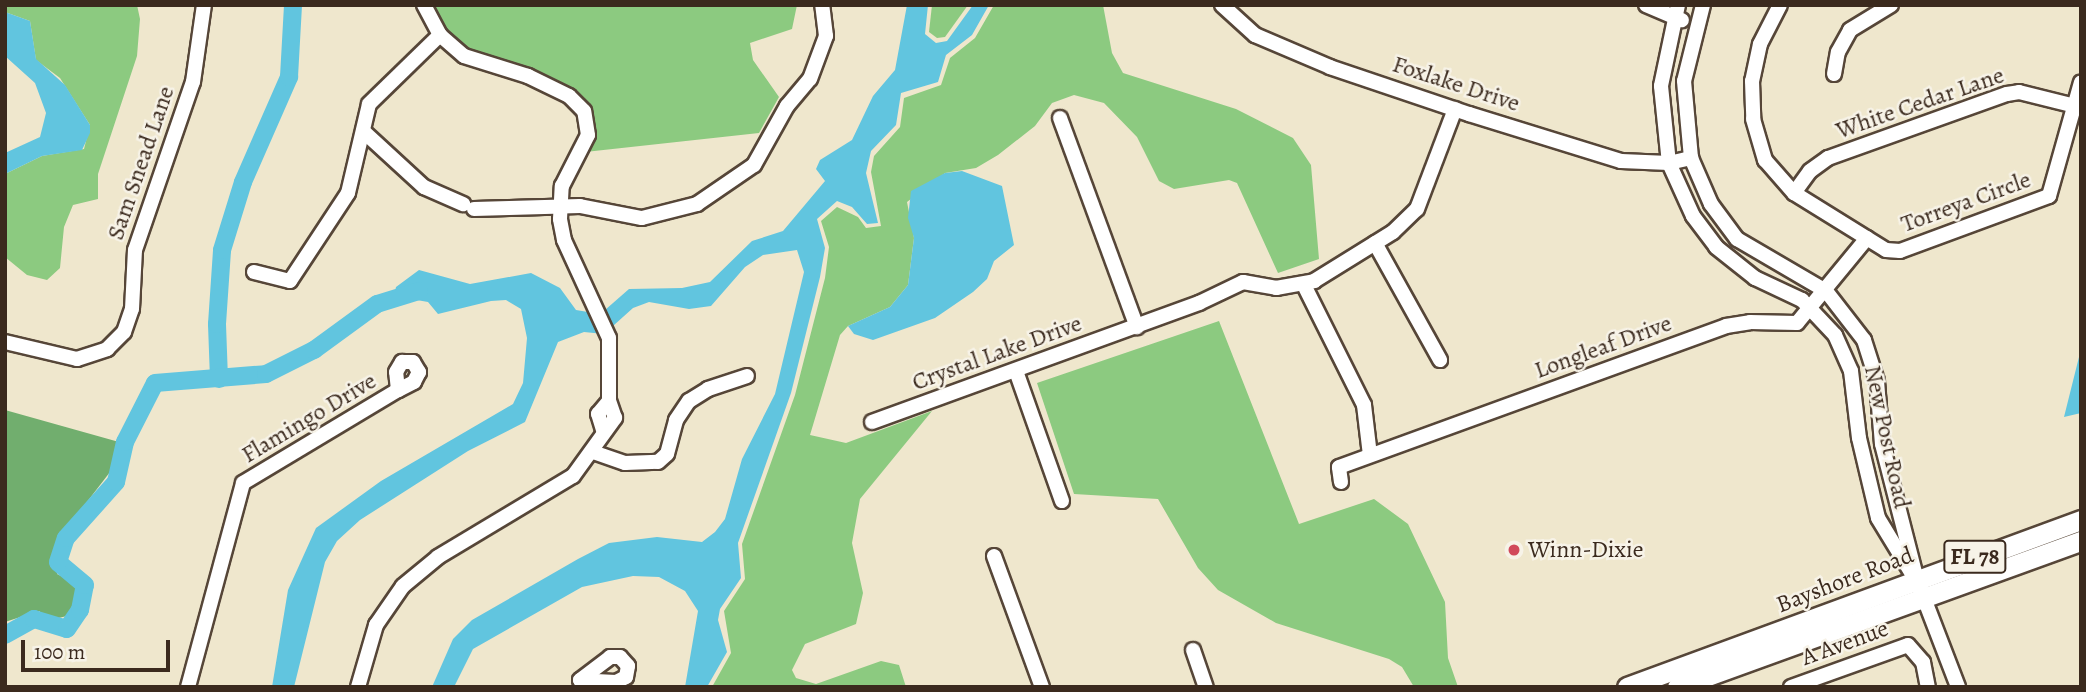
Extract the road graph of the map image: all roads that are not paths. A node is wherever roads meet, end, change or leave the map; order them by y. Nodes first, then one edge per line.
1 (204, 5) edge
2 (424, 5) edge
3 (822, 5) edge
4 (1222, 5) edge
5 (1646, 5) edge
6 (1703, 5) edge
7 (1780, 5) edge
8 (1891, 5) edge
9 (1676, 10) edge
10 (1694, 30) junction
11 (440, 35) junction
12 (1834, 74) dead end
13 (2081, 82) edge
14 (2075, 106) junction
15 (1454, 109) junction
16 (1059, 118) dead end
17 (363, 131) junction
18 (1691, 158) junction
19 (1669, 163) junction
20 (566, 176) junction
21 (1794, 194) junction
22 (563, 206) junction
23 (580, 206) junction
24 (1867, 238) junction
25 (1375, 243) junction
26 (254, 272) dead end
27 (1304, 285) junction
28 (1826, 291) junction
29 (1812, 310) junction
30 (1136, 327) junction
31 (1864, 340) junction
32 (5, 342) edge
33 (1842, 347) junction
34 (1440, 360) dead end
35 (1016, 371) junction
36 (747, 376) dead end
37 (398, 390) dead end
38 (872, 422) dead end
39 (593, 452) junction
40 (1370, 455) junction
41 (1341, 482) dead end
42 (1062, 501) dead end
43 (2081, 520) edge
44 (2081, 541) edge
45 (994, 556) dead end
46 (1921, 589) junction
47 (1193, 650) dead end
48 (188, 687) edge
49 (358, 687) edge
50 (1042, 687) edge
51 (1206, 687) edge
52 (1628, 687) edge
53 (1676, 687) edge
54 (1791, 687) edge
55 (1928, 687) edge
56 (1958, 687) edge

1 - 32 street, Sam Snead Lane
2 - 11 street
3 - 23 street
4 - 15 street, Foxlake Drive
5 - 9 street
6 - 10 street, New Post Road
7 - 21 street, Torreya Circle
8 - 12 street
9 - 10 street
9 - 19 street, New Post Road
10 - 18 street, New Post Road
11 - 17 street
11 - 20 street
13 - 14 street, Torreya Circle
14 - 21 street, White Cedar Lane
14 - 24 street, Torreya Circle
15 - 19 street, Foxlake Drive
15 - 25 street, Crystal Lake Drive
16 - 30 street
17 - 22 street
17 - 26 street
18 - 19 street, Foxlake Drive
18 - 28 street, New Post Road
19 - 29 street, New Post Road
20 - 22 street
20 - 23 street
21 - 24 street, Torreya Circle
22 - 23 street
22 - 39 street
24 - 28 street, Longleaf Drive
25 - 27 street, Crystal Lake Drive
25 - 34 street
27 - 30 street, Crystal Lake Drive
27 - 40 street
28 - 29 street, Longleaf Drive
28 - 31 street, New Post Road
29 - 33 street, New Post Road
29 - 40 street, Longleaf Drive
30 - 35 street, Crystal Lake Drive
31 - 33 street
31 - 46 street, New Post Road
33 - 46 street, New Post Road
35 - 38 street, Crystal Lake Drive
35 - 42 street
36 - 39 street
37 - 48 street, Flamingo Drive
39 - 49 street
40 - 41 street, Longleaf Drive
43 - 46 main road, Bayshore Road / FL 78
44 - 46 main road, Bayshore Road / FL 78
45 - 50 street
46 - 52 main road, Bayshore Road / FL 78
46 - 53 main road, Bayshore Road / FL 78
46 - 56 street
47 - 51 street
54 - 55 street, A Avenue

